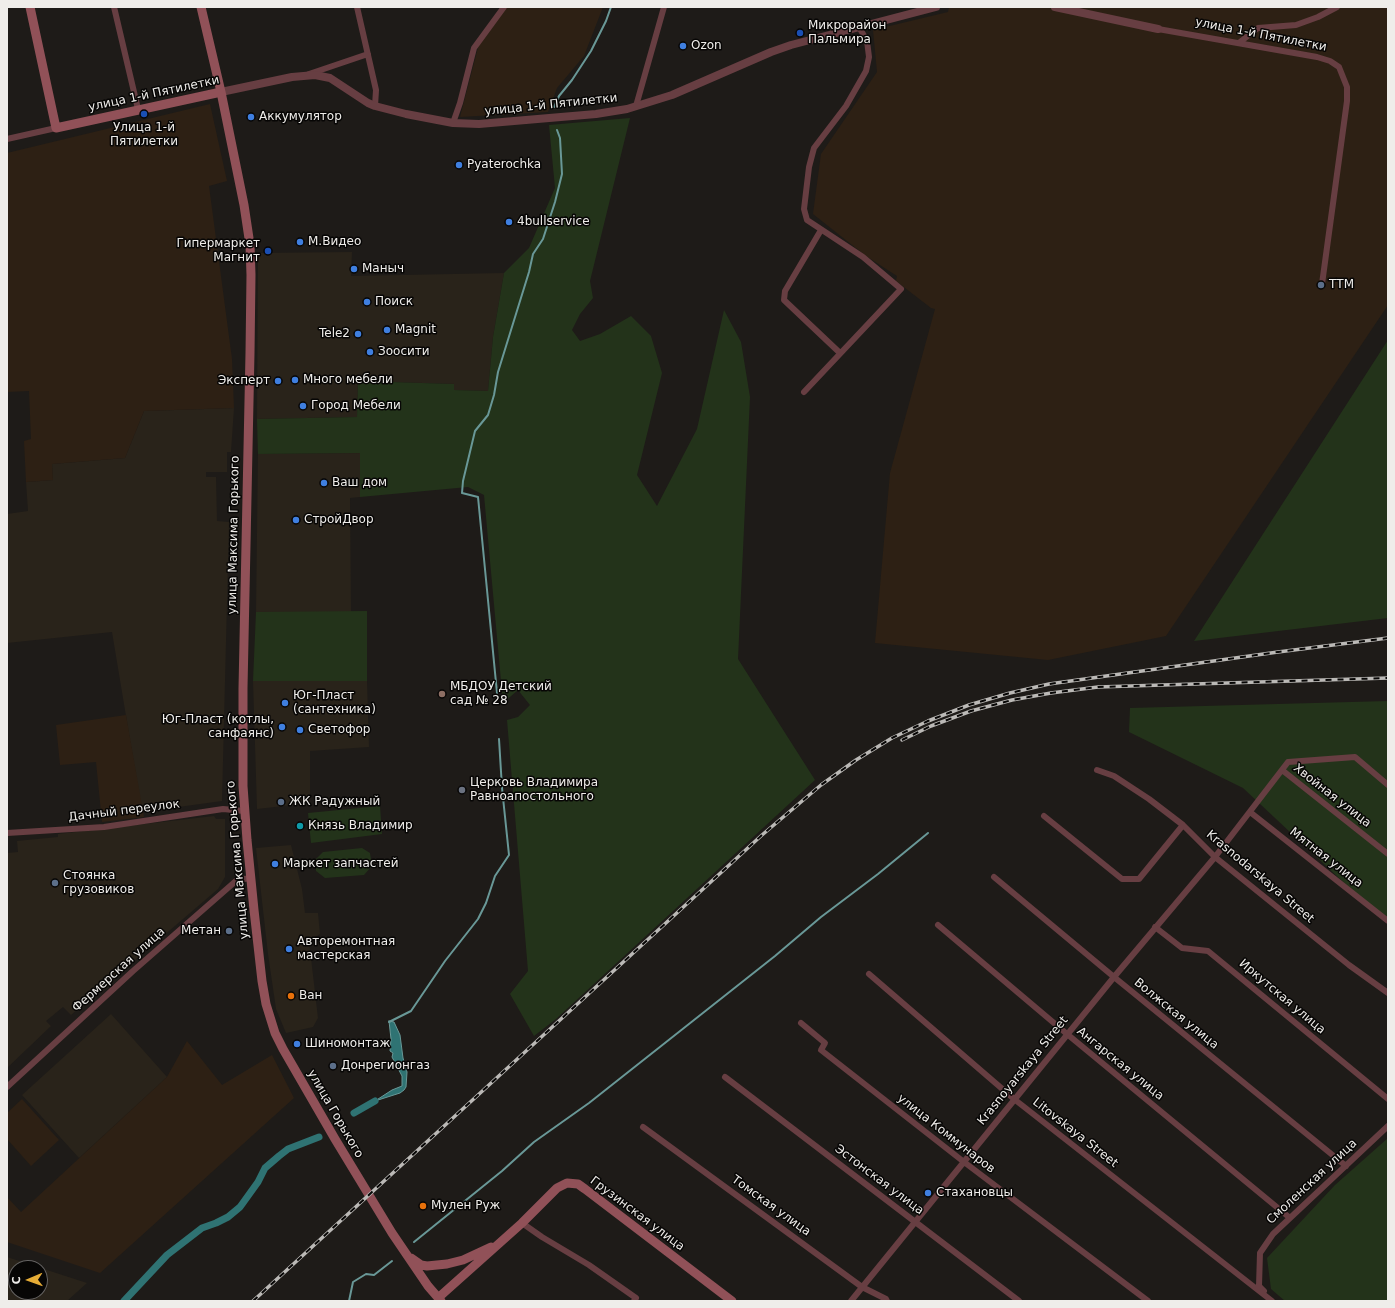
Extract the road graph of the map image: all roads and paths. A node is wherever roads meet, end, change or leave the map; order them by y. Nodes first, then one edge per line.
1 (30, 7) edge
2 (114, 7) edge
3 (201, 7) edge
4 (357, 7) edge
5 (504, 7) edge
6 (664, 7) edge
7 (936, 7) edge
8 (1055, 7) edge
9 (1338, 7) edge
10 (859, 27) junction
11 (1158, 29) joint
12 (1240, 42) junction
13 (368, 54) junction
14 (306, 75) junction
15 (221, 92) junction
16 (376, 106) junction
17 (636, 106) junction
18 (138, 109) junction
19 (453, 123) junction
20 (56, 128) junction
21 (7, 139) edge
22 (821, 230) junction
23 (1322, 284) dead end
24 (840, 353) junction
25 (804, 392) dead end
26 (1097, 770) dead end
27 (1282, 770) junction
28 (1388, 785) edge
29 (244, 811) junction
30 (1250, 812) junction
31 (1044, 816) dead end
32 (1183, 825) junction
33 (7, 833) edge
34 (1388, 854) edge
35 (1215, 857) junction
36 (994, 877) dead end
37 (251, 878) junction
38 (1388, 921) edge
39 (938, 925) dead end
40 (1155, 927) junction
41 (869, 974) dead end
42 (1114, 976) junction
43 (262, 981) joint
44 (1388, 993) edge
45 (801, 1023) dead end
46 (1067, 1034) junction
47 (724, 1077) dead end
48 (7, 1087) edge
49 (1014, 1099) junction
50 (1388, 1099) edge
51 (1388, 1126) edge
52 (643, 1127) dead end
53 (964, 1162) junction
54 (1346, 1166) junction
55 (1290, 1218) junction
56 (916, 1221) junction
57 (522, 1223) junction
58 (506, 1238) junction
59 (404, 1251) junction
60 (862, 1287) junction
61 (439, 1300) edge
62 (634, 1301) edge
63 (732, 1301) edge
64 (851, 1301) edge
65 (887, 1301) edge
66 (1018, 1301) edge
67 (1148, 1301) edge
68 (1273, 1301) edge

1 - 20 main road
2 - 18 street
3 - 15 main road, улица Максима Горького
4 - 13 street
5 - 19 street
6 - 17 street
7 - 10 street, улица 1-й Пятилетки
8 - 11 street, улица 1-й Пятилетки
9 - 12 street
10 - 17 street, улица 1-й Пятилетки
10 - 22 street
11 - 12 street, улица 1-й Пятилетки
12 - 23 street, улица 1-й Пятилетки
13 - 14 street, улица 1-й Пятилетки
13 - 16 street
14 - 15 street, улица 1-й Пятилетки
14 - 16 street, улица 1-й Пятилетки
15 - 18 main road, улица 1-й Пятилетки
15 - 29 main road, улица Максима Горького
16 - 19 street, улица 1-й Пятилетки
17 - 19 street, улица 1-й Пятилетки
18 - 20 main road, улица 1-й Пятилетки
20 - 21 street, улица 1-й Пятилетки
22 - 24 street
22 - 24 street
24 - 25 street
26 - 32 street, Krasnodarskaya Street
27 - 28 street, Krasnoyarskaya Street
27 - 30 street, Krasnoyarskaya Street
27 - 34 street, Хвойная улица
29 - 33 street, Дачный переулок
29 - 37 main road, улица Максима Горького
30 - 35 street, Krasnoyarskaya Street
30 - 38 street, Мятная улица
31 - 32 street
32 - 35 street, Krasnodarskaya Street
35 - 40 street, Krasnoyarskaya Street
35 - 44 street, Krasnodarskaya Street
36 - 42 street, Волжская улица
37 - 43 main road, улица Максима Горького
37 - 48 street, Фермерская улица
39 - 46 street, Ангарская улица
40 - 42 street, Krasnoyarskaya Street
40 - 50 street, Иркутская улица
41 - 49 street, Litovskaya Street
42 - 46 street, Krasnoyarskaya Street
42 - 54 street, Волжская улица
43 - 59 main road, улица Горького
45 - 53 street, улица Коммунаров
46 - 49 street, Krasnoyarskaya Street
46 - 55 street, Ангарская улица
47 - 56 street, Эстонская улица
49 - 53 street, Krasnoyarskaya Street
49 - 68 street, Litovskaya Street
51 - 54 street, Смоленская улица
52 - 60 street, Томская улица
53 - 56 street, Krasnoyarskaya Street
53 - 67 street, улица Коммунаров
54 - 55 street, Смоленская улица
55 - 68 street, Смоленская улица
56 - 60 street, Krasnoyarskaya Street
56 - 66 street, Эстонская улица
57 - 58 main road, Грузинская улица
57 - 62 street
57 - 63 main road, Грузинская улица
58 - 59 main road
58 - 61 main road, Грузинская улица
59 - 61 main road
60 - 64 street, Krasnoyarskaya Street
60 - 65 street, Томская улица

